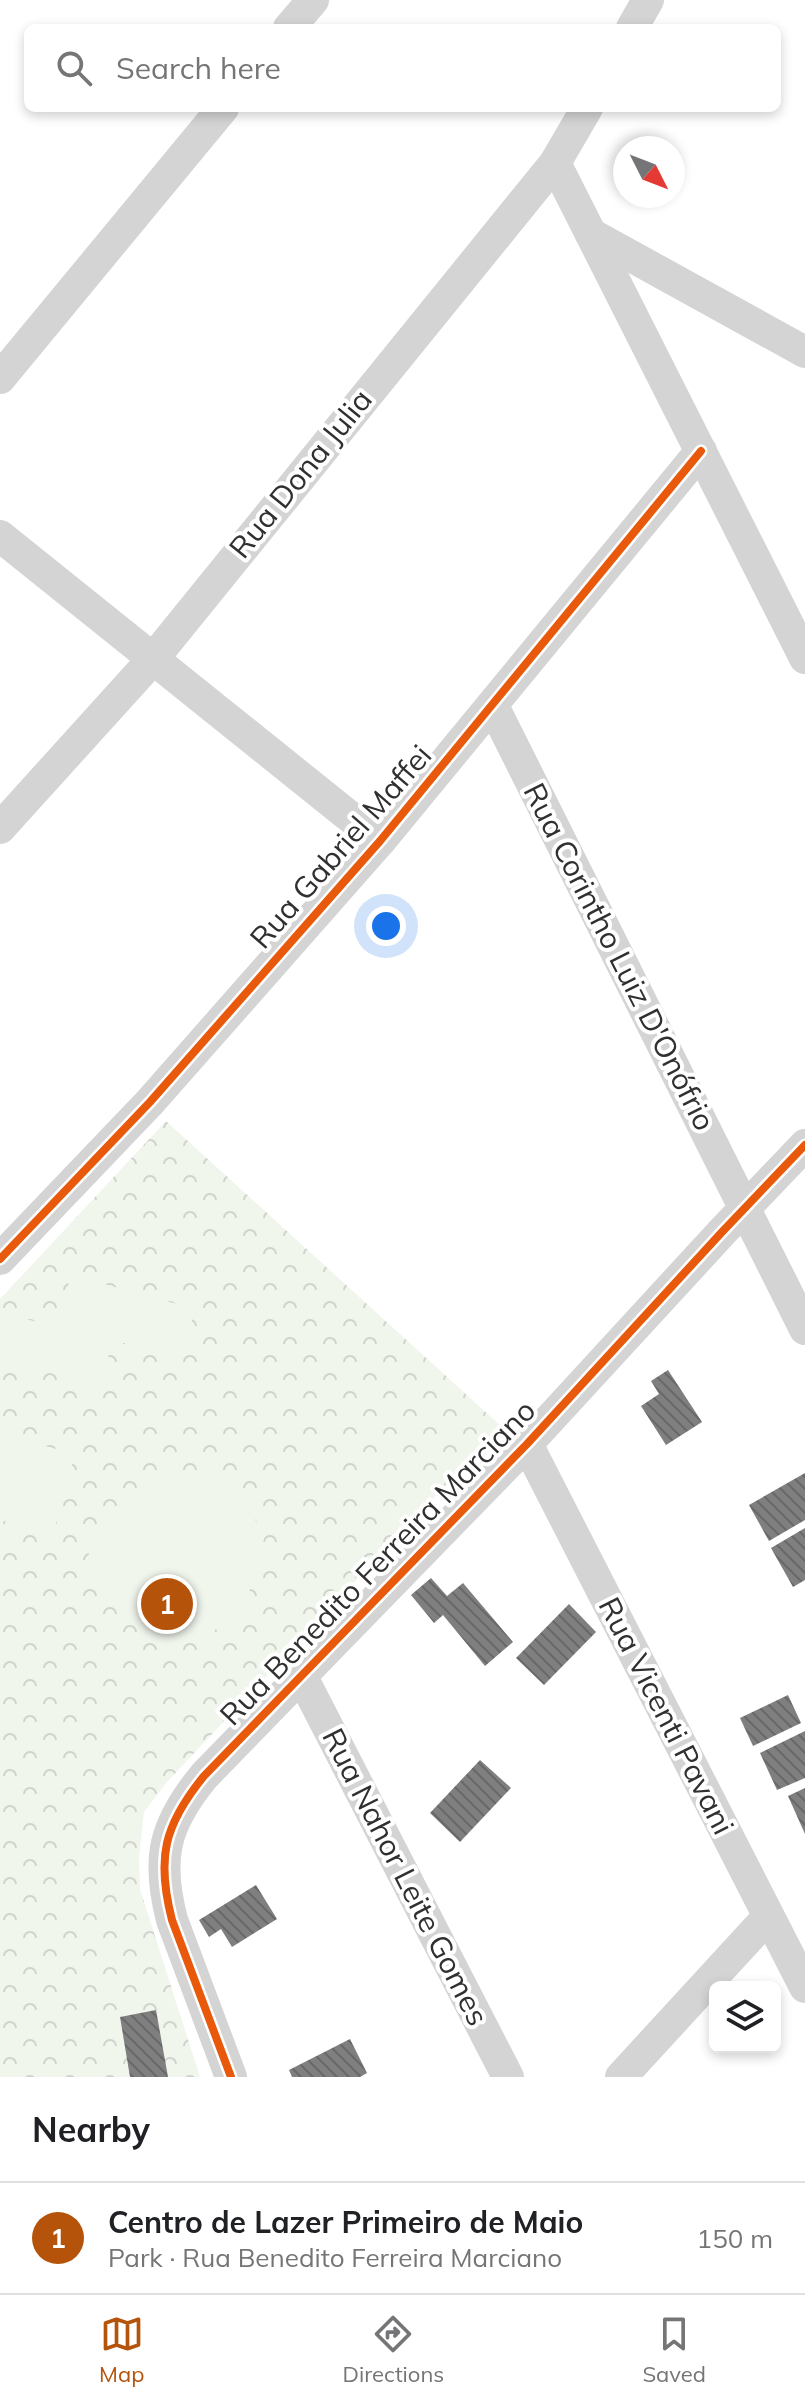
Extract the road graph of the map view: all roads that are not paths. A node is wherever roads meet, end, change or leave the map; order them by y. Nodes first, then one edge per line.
1 (313, 0) edge
2 (648, 0) edge
3 (292, 24) edge
4 (634, 24) edge
5 (220, 112) edge
6 (585, 112) edge
7 (555, 163) junction
8 (591, 234) junction
9 (805, 352) edge
10 (0, 378) edge
11 (701, 451) junction
12 (0, 536) edge
13 (805, 658) edge
14 (153, 659) junction
15 (493, 706) junction
16 (0, 828) edge
17 (380, 841) junction
18 (805, 1145) edge
19 (744, 1208) junction
20 (0, 1259) edge
21 (805, 1329) edge
22 (527, 1444) junction
23 (302, 1677) junction
24 (768, 1917) junction
25 (805, 1987) edge
26 (231, 2077) edge
27 (508, 2077) edge
28 (621, 2077) edge

1 - 3 street
2 - 4 street
5 - 10 street
6 - 7 street, Rua Dona Julia
7 - 8 street
7 - 14 street, Rua Dona Julia
8 - 9 street
8 - 11 street
11 - 13 street
11 - 15 street, Rua Gabriel Maffei
12 - 14 street
14 - 16 street, Rua Dona Julia
14 - 17 street
15 - 17 street, Rua Gabriel Maffei
15 - 19 street, Rua Corintho Luiz D'Onófrio
17 - 20 street, Rua Gabriel Maffei
18 - 19 street, Rua Benedito Ferreira Marciano
19 - 21 street, Rua Corintho Luiz D'Onófrio
19 - 22 street, Rua Benedito Ferreira Marciano
22 - 23 street, Rua Benedito Ferreira Marciano
22 - 24 street, Rua Vicenti Pavani
23 - 26 street, Rua Benedito Ferreira Marciano
23 - 27 street, Rua Nahor Leite Gomes
24 - 25 street, Rua Vicenti Pavani
24 - 28 street

